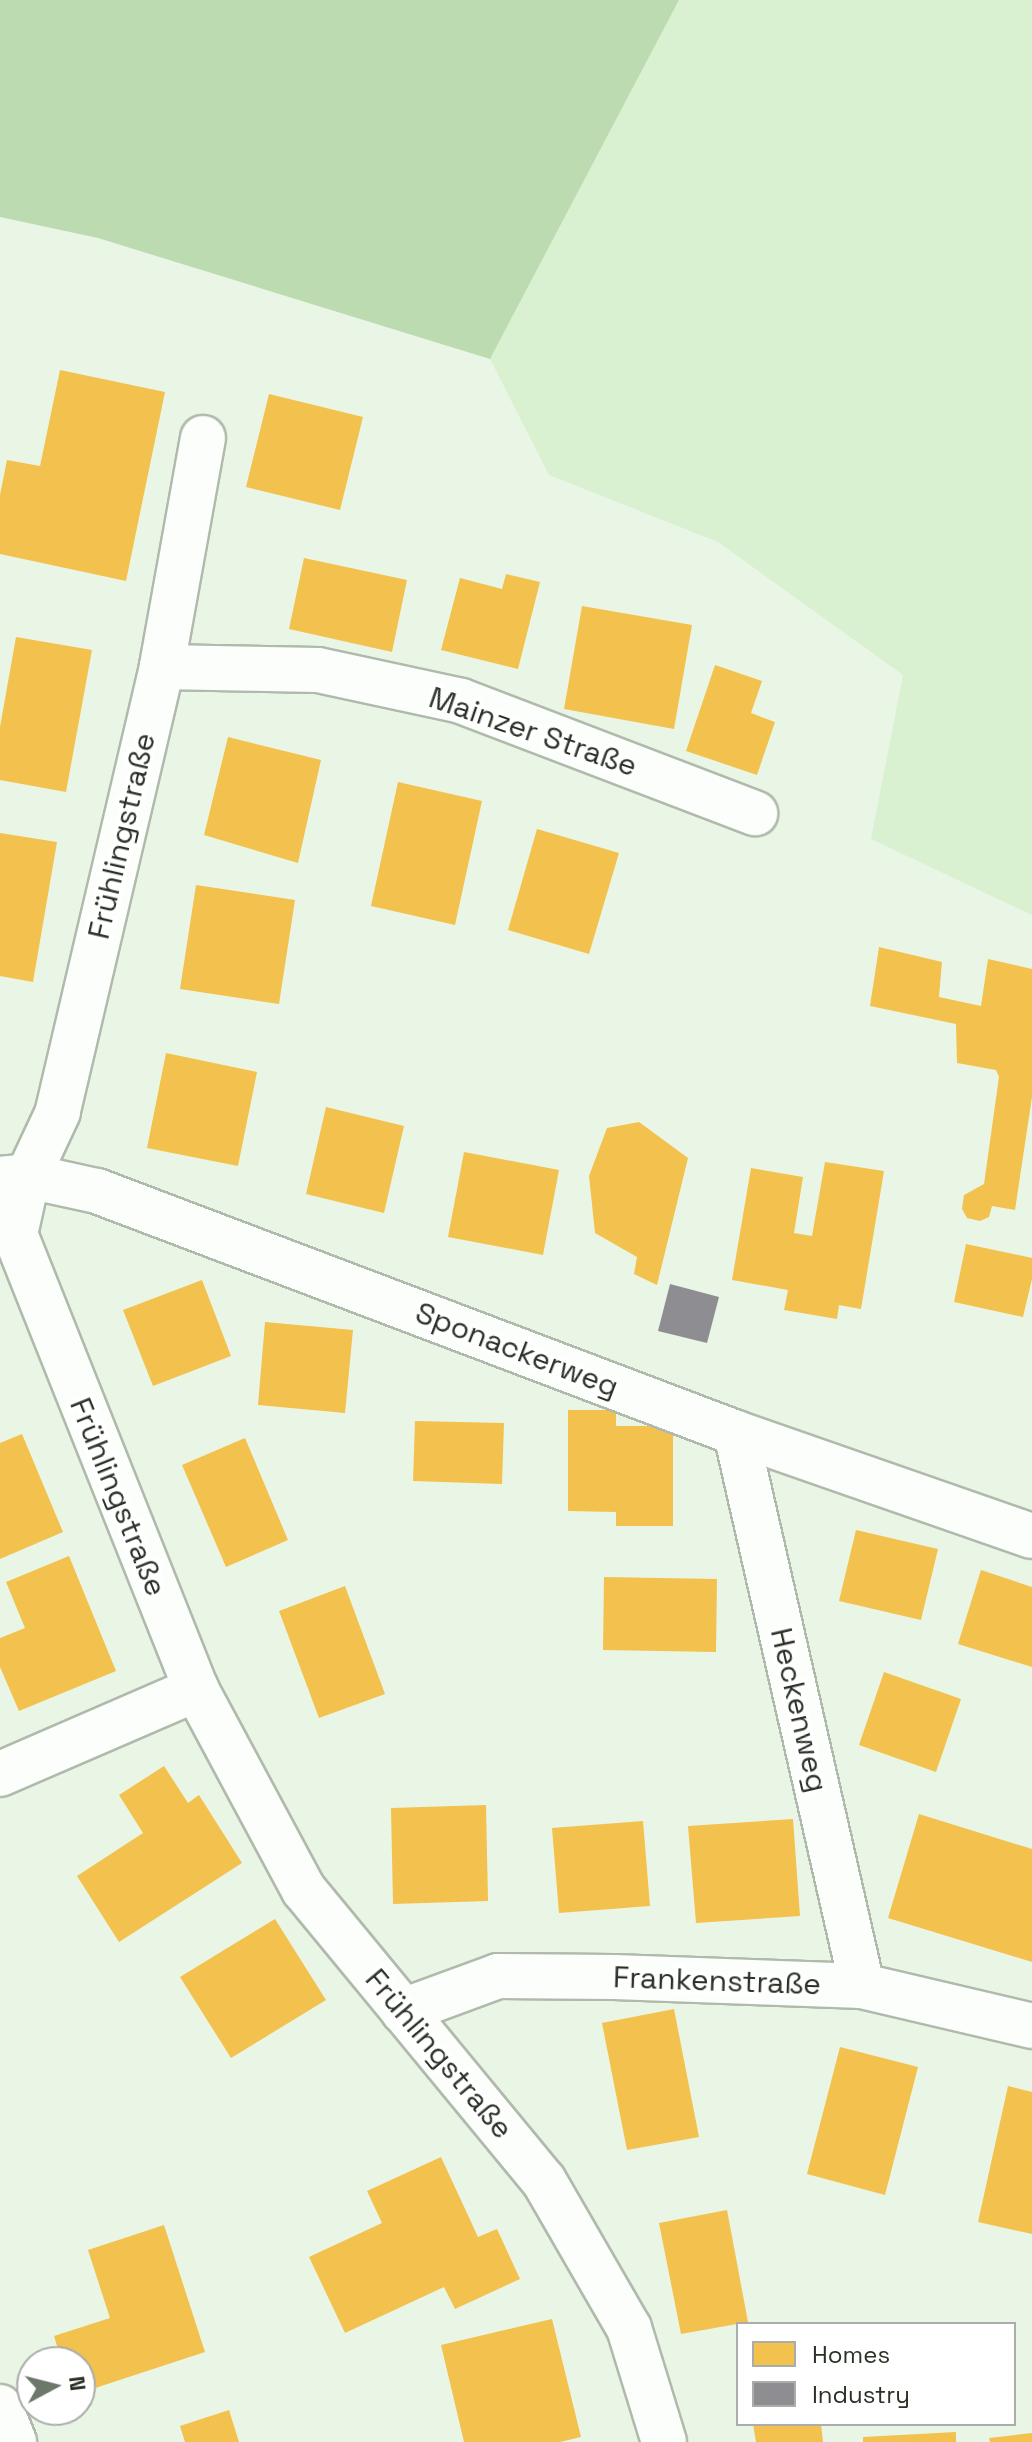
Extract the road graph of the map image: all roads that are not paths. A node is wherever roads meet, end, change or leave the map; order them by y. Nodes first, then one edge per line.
1 (203, 438) dead end
2 (162, 667) junction
3 (755, 813) dead end
4 (14, 1178) edge
5 (736, 1433) junction
6 (1032, 1536) edge
7 (196, 1689) junction
8 (0, 1774) edge
9 (862, 1986) junction
10 (403, 2011) junction
11 (1032, 2026) edge
12 (0, 2407) edge
13 (14, 2442) edge
14 (664, 2442) edge

1 - 2 street, Frühlingstraße
2 - 3 street, Mainzer Straße
2 - 4 street, Frühlingstraße
4 - 5 street, Sponackerweg
4 - 7 street, Frühlingstraße
5 - 6 street, Sponackerweg
5 - 9 street, Heckenweg
7 - 8 street
7 - 10 street, Frühlingstraße
9 - 10 street, Frankenstraße
9 - 11 street, Frankenstraße
10 - 14 street, Frühlingstraße
12 - 13 street

